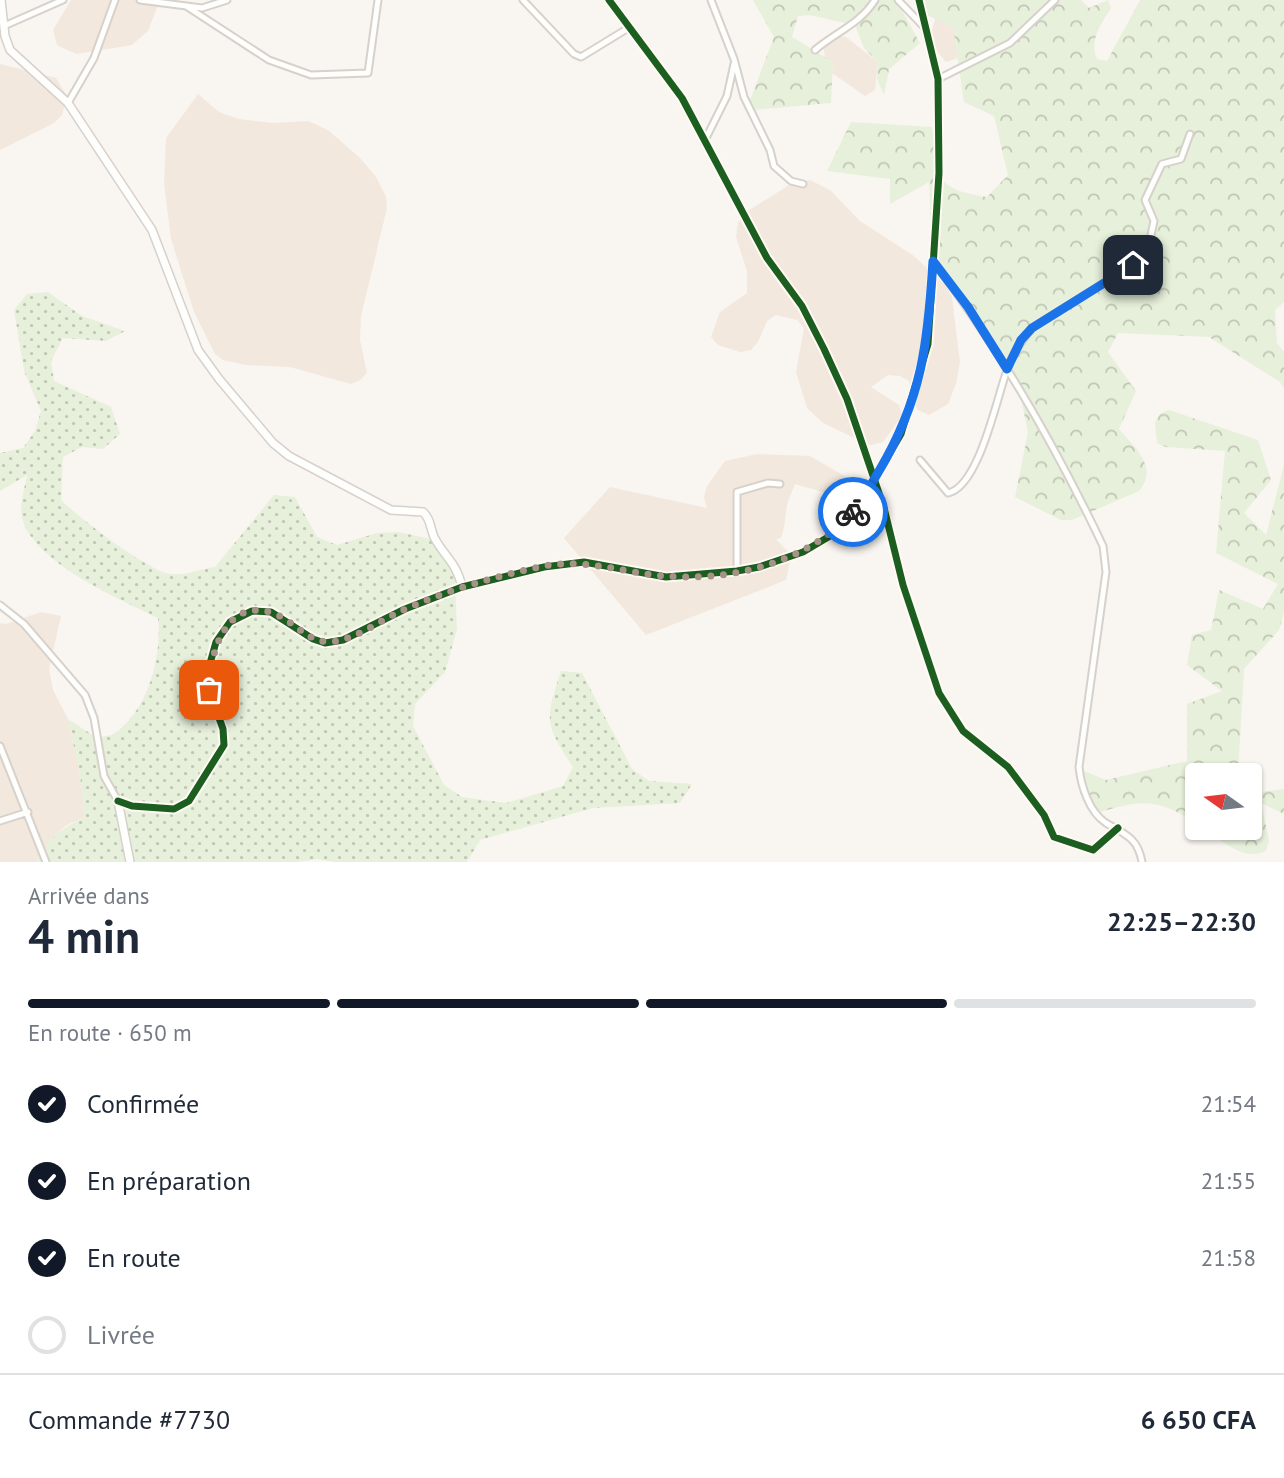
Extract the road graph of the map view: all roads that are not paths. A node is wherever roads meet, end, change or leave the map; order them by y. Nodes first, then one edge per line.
1 (1, 0) edge
2 (63, 0) edge
3 (115, 0) edge
4 (140, 0) edge
5 (227, 0) edge
6 (378, 0) edge
7 (523, 0) edge
8 (609, 0) edge
9 (711, 0) edge
10 (876, 0) edge
11 (898, 0) edge
12 (919, 0) edge
13 (1055, 0) edge
14 (186, 6) junction
15 (4, 26) junction
16 (630, 27) junction
17 (926, 29) junction
18 (815, 50) dead end
19 (734, 59) junction
20 (938, 79) junction
21 (68, 103) junction
22 (1190, 134) dead end
23 (704, 142) junction
24 (803, 184) dead end
25 (933, 261) junction
26 (1007, 369) junction
27 (920, 460) dead end
28 (873, 480) junction
29 (780, 484) dead end
30 (737, 571) junction
31 (462, 587) junction
32 (0, 605) edge
33 (0, 746) edge
34 (118, 801) junction
35 (28, 813) junction
36 (0, 821) edge
37 (1118, 828) junction
38 (46, 862) edge
39 (130, 862) edge
40 (1142, 862) edge

1 - 15 street
2 - 15 street
3 - 21 street
4 - 14 street
5 - 14 street
6 - 14 street
7 - 16 street
8 - 16 street
9 - 19 street
10 - 18 street
11 - 17 street
12 - 17 street
13 - 20 street
15 - 21 street
16 - 23 street
17 - 20 street
19 - 23 street
19 - 24 street
20 - 25 street
21 - 31 street
22 - 26 street
23 - 28 street
25 - 26 street
25 - 28 street
26 - 27 street
26 - 37 street
28 - 30 street
28 - 37 street
29 - 30 street
30 - 31 street
31 - 34 street
32 - 34 street
33 - 35 street
34 - 39 street
35 - 36 street
35 - 38 street
37 - 40 street

